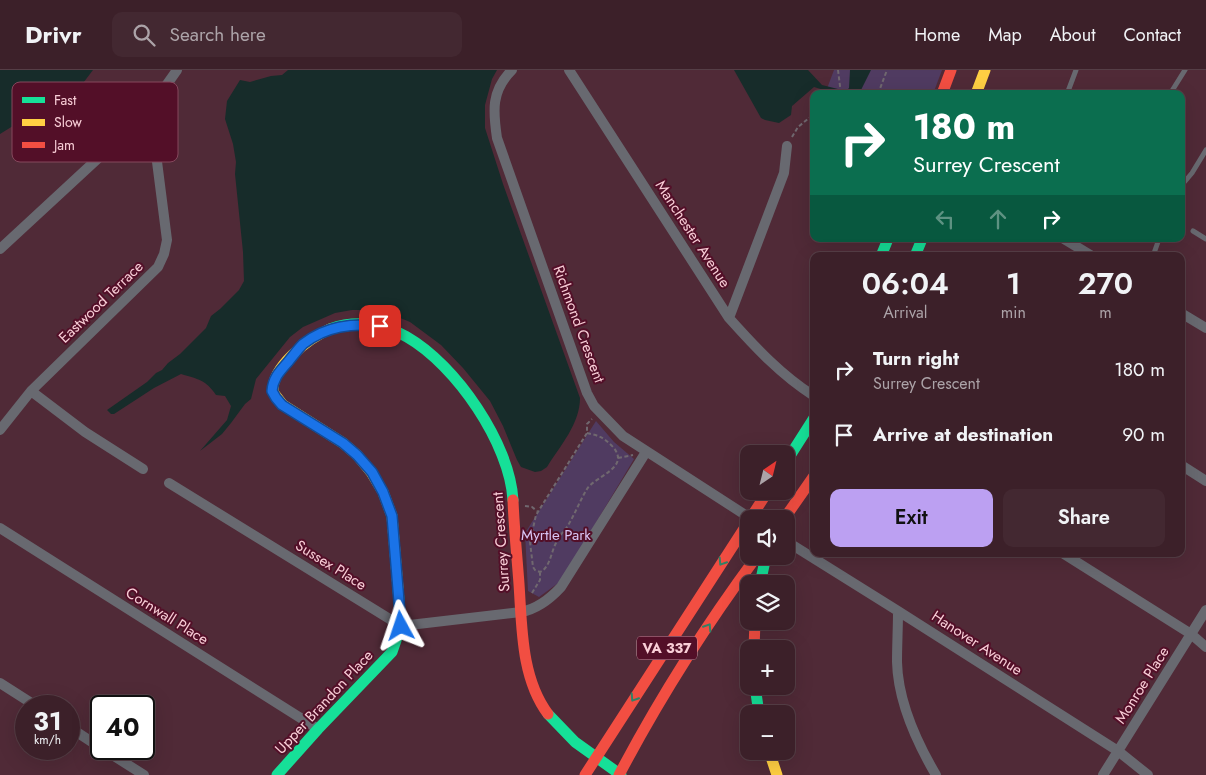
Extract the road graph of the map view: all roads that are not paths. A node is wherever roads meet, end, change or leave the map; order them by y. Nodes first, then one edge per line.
1 (177, 70) edge
2 (512, 70) edge
3 (569, 70) edge
4 (951, 70) edge
5 (985, 70) edge
6 (1076, 70) edge
7 (1185, 70) edge
8 (169, 82) edge
9 (944, 90) edge
10 (978, 90) edge
11 (1068, 90) edge
12 (1172, 90) edge
13 (788, 146) road end
14 (1206, 150) edge
15 (94, 162) edge
16 (158, 162) edge
17 (1185, 181) edge
18 (1193, 231) dead end
19 (1206, 239) edge
20 (1069, 242) edge
21 (0, 249) edge
22 (1085, 252) edge
23 (1185, 315) edge
24 (729, 318) junction
25 (1206, 328) edge
26 (276, 376) joint
27 (31, 391) junction
28 (810, 393) edge
29 (810, 424) edge
30 (0, 430) edge
31 (795, 448) edge
32 (646, 452) junction
33 (143, 468) dead end
34 (1185, 468) edge
35 (1206, 481) edge
36 (810, 482) edge
37 (169, 483) dead end
38 (790, 510) edge
39 (740, 513) edge
40 (0, 528) edge
41 (740, 535) edge
42 (795, 547) edge
43 (810, 556) edge
44 (812, 557) edge
45 (1069, 557) edge
46 (750, 565) edge
47 (734, 588) junction
48 (740, 589) edge
49 (1206, 610) edge
50 (898, 611) junction
51 (521, 612) junction
52 (401, 626) junction
53 (1191, 634) junction
54 (1206, 647) edge
55 (0, 683) edge
56 (19, 695) edge
57 (318, 729) junction
58 (1118, 751) junction
59 (596, 758) junction
60 (121, 760) edge
61 (772, 760) edge
62 (144, 775) edge
63 (277, 775) edge
64 (585, 775) edge
65 (620, 775) edge
66 (777, 775) edge
67 (936, 775) edge
68 (1103, 775) edge
69 (1148, 775) edge

1 - 8 street
2 - 32 street, Richmond Crescent
3 - 24 street, Manchester Avenue
4 - 9 street
5 - 10 street
6 - 11 lane
7 - 12 lane
13 - 24 street
14 - 17 lane
15 - 21 street
16 - 27 street, Eastwood Terrace
18 - 19 lane
20 - 22 street
23 - 25 street
24 - 28 street, Manchester Avenue
26 - 51 street, Surrey Crescent
26 - 52 street, Upper Brandon Place
27 - 30 street, Eastwood Terrace
27 - 33 street
29 - 31 street
32 - 39 street, Richmond Crescent
32 - 51 street
34 - 35 street
36 - 38 street
37 - 52 street, Sussex Place
40 - 57 street, Cornwall Place
41 -> 59 street, VA 337
42 - 43 street, Hanover Avenue
44 - 50 street, Hanover Avenue
45 - 53 street
46 - 47 street, VA 337
47 - 48 street
65 -> 47 street, VA 337
49 - 53 street, Monroe Place
50 - 58 street, Hanover Avenue
50 - 67 street
51 - 52 street
51 - 59 street, Surrey Crescent
52 - 57 street, Upper Brandon Place
53 - 54 street
53 - 58 street, Monroe Place
55 - 56 street
57 - 63 street, Upper Brandon Place
58 - 68 street, Monroe Place
58 - 69 street, Hanover Avenue
59 - 64 street, VA 337
59 - 65 street, Surrey Crescent
60 - 62 street
61 - 66 street

